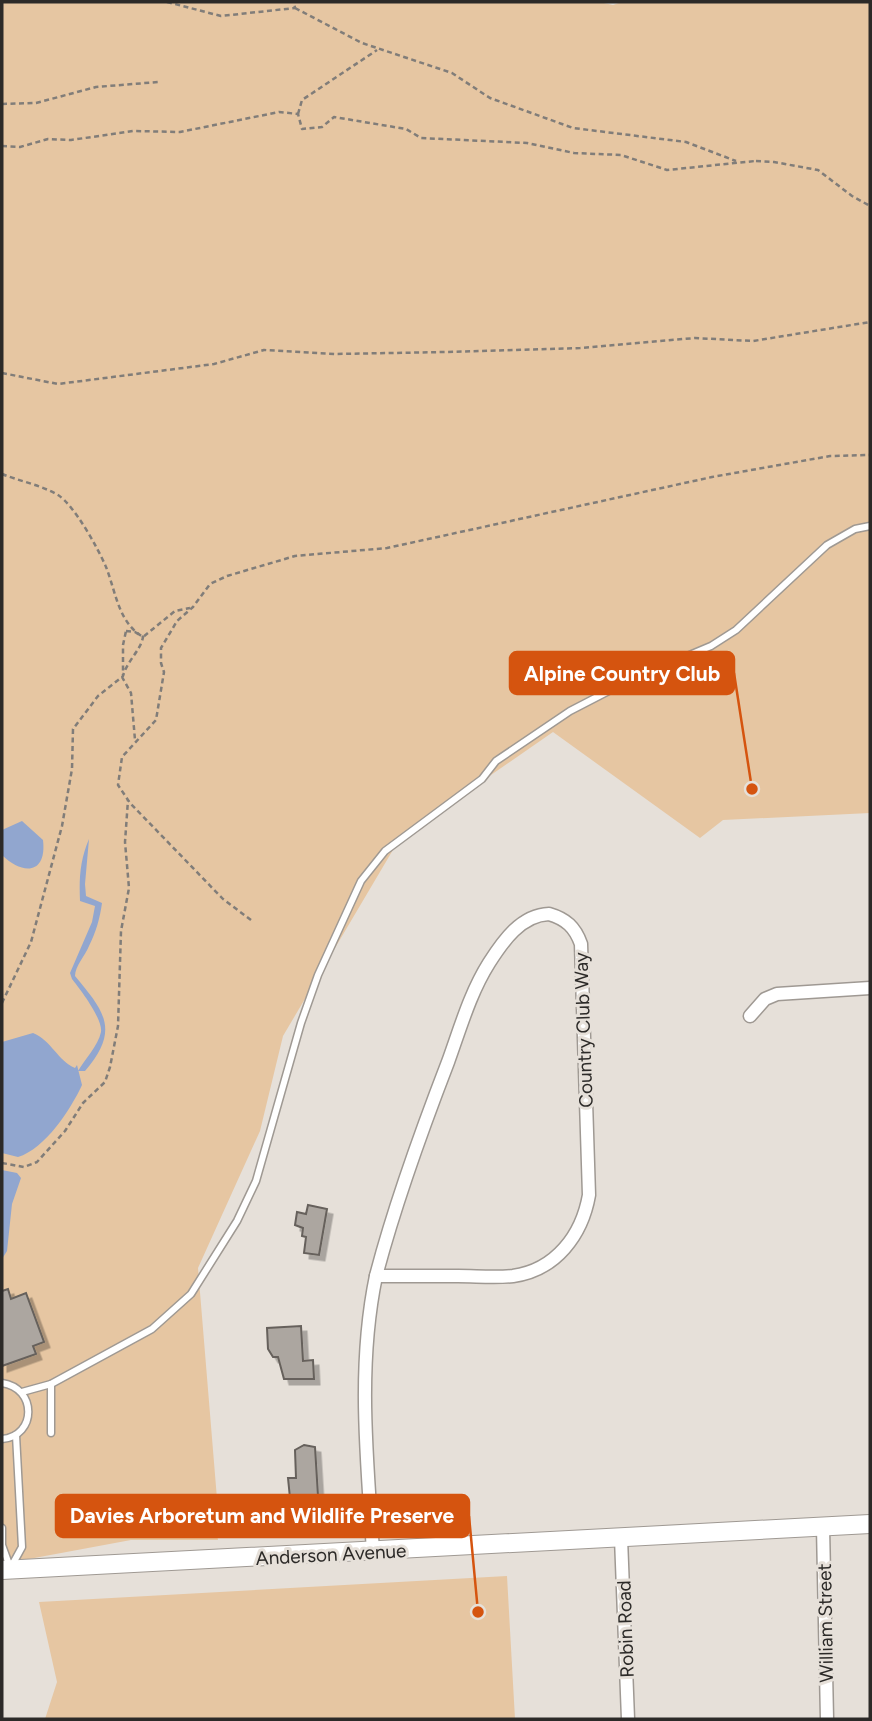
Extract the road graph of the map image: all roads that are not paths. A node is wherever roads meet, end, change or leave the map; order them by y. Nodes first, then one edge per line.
1 (870, 526) edge
2 (870, 988) edge
3 (750, 1016) dead end
4 (376, 1276) junction
5 (2, 1383) edge
6 (51, 1384) junction
7 (22, 1392) junction
8 (51, 1433) dead end
9 (16, 1435) junction
10 (2, 1439) edge
11 (870, 1524) edge
12 (823, 1527) junction
13 (2, 1528) edge
14 (621, 1538) junction
15 (373, 1551) junction
16 (6, 1569) edge
17 (628, 1719) edge
18 (827, 1719) edge

1 - 6 lane
2 - 3 street
4 - 4 street, Country Club Way
4 - 15 street, Country Club Way
5 - 7 lane
6 - 7 lane
6 - 8 lane
7 - 9 lane
9 - 10 lane
9 - 16 lane
11 - 12 main road, Anderson Avenue
12 - 14 main road, Anderson Avenue
12 - 18 street, William Street
13 - 16 lane
14 - 15 main road, Anderson Avenue
14 - 17 street, Robin Road
15 - 16 main road, Anderson Avenue

